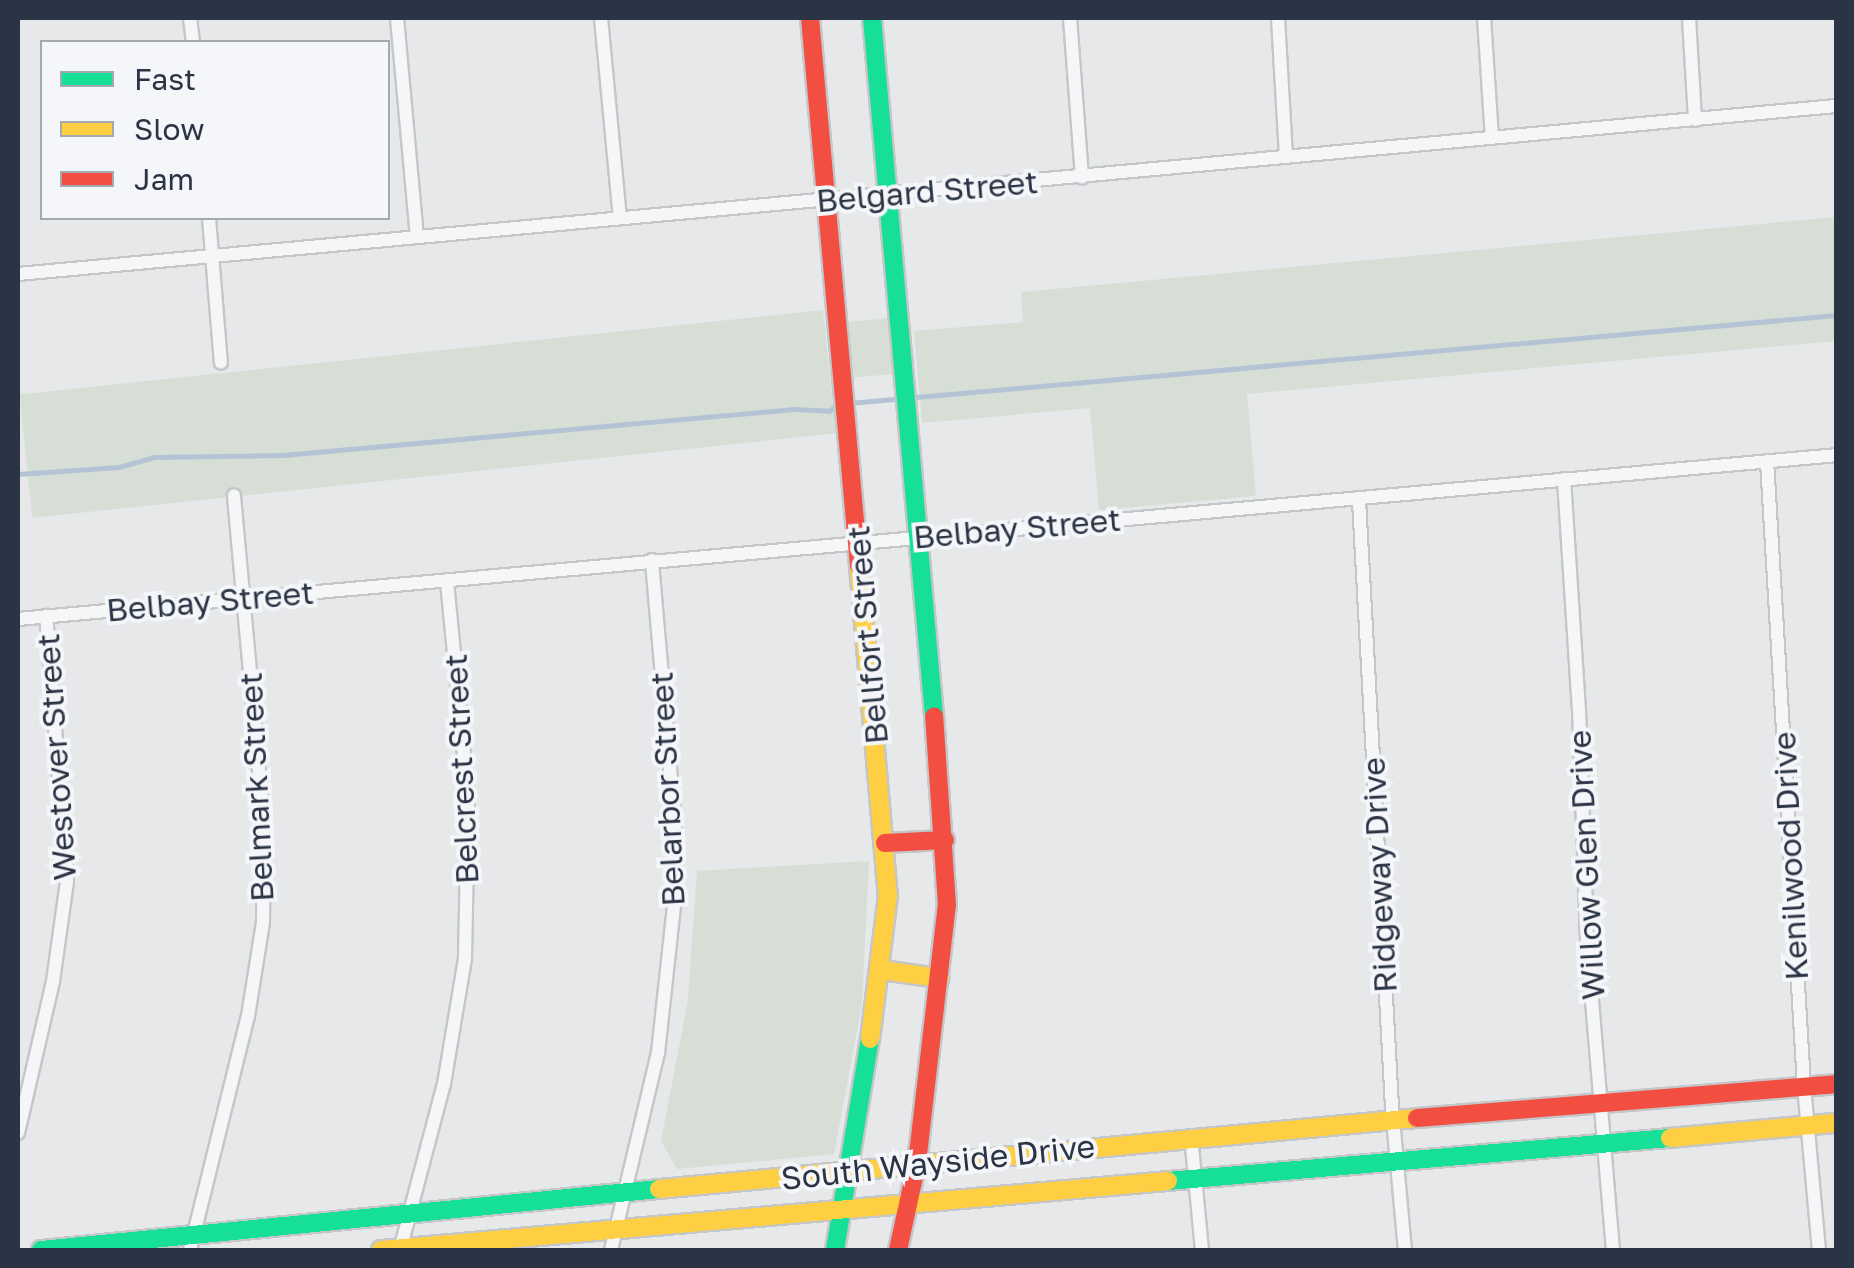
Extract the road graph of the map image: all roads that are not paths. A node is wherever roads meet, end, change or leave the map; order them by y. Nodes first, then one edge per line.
1 (397, 18) edge
2 (601, 18) edge
3 (810, 18) edge
4 (872, 18) edge
5 (1070, 18) edge
6 (1278, 18) edge
7 (1484, 18) edge
8 (1690, 18) edge
9 (1836, 106) edge
10 (1695, 120) junction
11 (1492, 137) junction
12 (1286, 156) junction
13 (1082, 178) junction
14 (888, 193) junction
15 (827, 199) junction
16 (620, 218) junction
17 (209, 220) edge
18 (417, 236) junction
19 (212, 256) junction
20 (18, 274) edge
21 (221, 363) dead end
22 (1836, 455) edge
23 (1767, 461) junction
24 (1564, 479) junction
25 (234, 495) dead end
26 (1359, 500) junction
27 (918, 536) junction
28 (858, 540) junction
29 (652, 560) junction
30 (447, 580) junction
31 (244, 598) junction
32 (46, 616) junction
33 (18, 619) edge
34 (945, 840) junction
35 (885, 843) junction
36 (882, 970) junction
37 (939, 978) junction
38 (1836, 1084) edge
39 (1804, 1086) junction
40 (1599, 1102) junction
41 (1393, 1120) junction
42 (1836, 1123) edge
43 (1807, 1124) junction
44 (18, 1133) edge
45 (1190, 1136) junction
46 (1602, 1142) junction
47 (1396, 1160) junction
48 (916, 1164) junction
49 (849, 1170) junction
50 (1195, 1177) junction
51 (627, 1192) junction
52 (908, 1201) junction
53 (843, 1207) junction
54 (411, 1212) junction
55 (616, 1227) junction
56 (192, 1243) edge
57 (41, 1250) edge
58 (380, 1250) edge
59 (401, 1250) edge
60 (610, 1250) edge
61 (835, 1250) edge
62 (898, 1250) edge
63 (1202, 1250) edge
64 (1405, 1250) edge
65 (1613, 1250) edge
66 (1818, 1250) edge

1 - 18 street
2 - 16 street
3 - 15 street, Bellfort Street
4 - 14 street, Bellfort Street
5 - 13 street
6 - 12 street
7 - 11 street
8 - 10 street
9 - 10 street, Belgard Street
10 - 11 street, Belgard Street
11 - 12 street, Belgard Street
12 - 13 street, Belgard Street
13 - 14 street, Belgard Street
14 - 15 street, Belgard Street
14 - 27 street, Bellfort Street
15 - 16 street, Belgard Street
15 - 28 street, Bellfort Street
16 - 18 street, Belgard Street
17 - 19 street
18 - 19 street, Belgard Street
19 - 20 street, Belgard Street
19 - 21 street
22 - 23 street, Belbay Street
23 - 24 street, Belbay Street
23 - 39 street, Kenilwood Drive
24 - 26 street, Belbay Street
24 - 40 street, Willow Glen Drive
25 - 31 street, Belmark Street
26 - 27 street, Belbay Street
26 - 41 street, Ridgeway Drive
27 - 28 street, Belbay Street
27 - 34 street, Bellfort Street
28 - 29 street, Belbay Street
28 - 35 street, Bellfort Street
29 - 30 street, Belbay Street
29 - 51 street, Belarbor Street
30 - 31 street, Belbay Street
30 - 54 street, Belcrest Street
31 - 32 street, Belbay Street
31 - 56 street, Belmark Street
32 - 33 street, Belbay Street
32 - 44 street, Westover Street
34 - 35 street
34 - 37 street, Bellfort Street
35 - 36 street, Bellfort Street
36 - 37 street
36 - 49 street, Bellfort Street
37 - 48 street, Bellfort Street
38 - 39 street, South Wayside Drive
39 - 40 street, South Wayside Drive
39 - 43 street, Kenilwood Drive
40 - 41 street, South Wayside Drive
40 - 46 street, Willow Glen Drive
41 - 45 street, South Wayside Drive
41 - 47 street, Ridgeway Drive
42 - 43 street, South Wayside Drive
43 - 46 street, South Wayside Drive
43 - 66 street, Kenilwood Drive
45 - 48 street, South Wayside Drive
45 - 50 street
46 - 47 street, South Wayside Drive
46 - 65 street, Willow Glen Drive
47 - 50 street, South Wayside Drive
47 - 64 street, Ridgeway Drive
48 - 49 street, South Wayside Drive
48 - 52 street, Bellfort Street
49 - 51 street, South Wayside Drive
49 - 53 street, Bellfort Street
50 - 52 street, South Wayside Drive
50 - 63 street
51 - 54 street, South Wayside Drive
51 - 55 street, Belarbor Street
52 - 53 street, South Wayside Drive
52 - 62 street, Bellfort Street
53 - 55 street, South Wayside Drive
53 - 61 street, Bellfort Street
54 - 56 street, South Wayside Drive
54 - 59 street, Belcrest Street
55 - 59 street, South Wayside Drive
55 - 60 street, Belarbor Street
56 - 57 street, South Wayside Drive
58 - 59 street, South Wayside Drive

